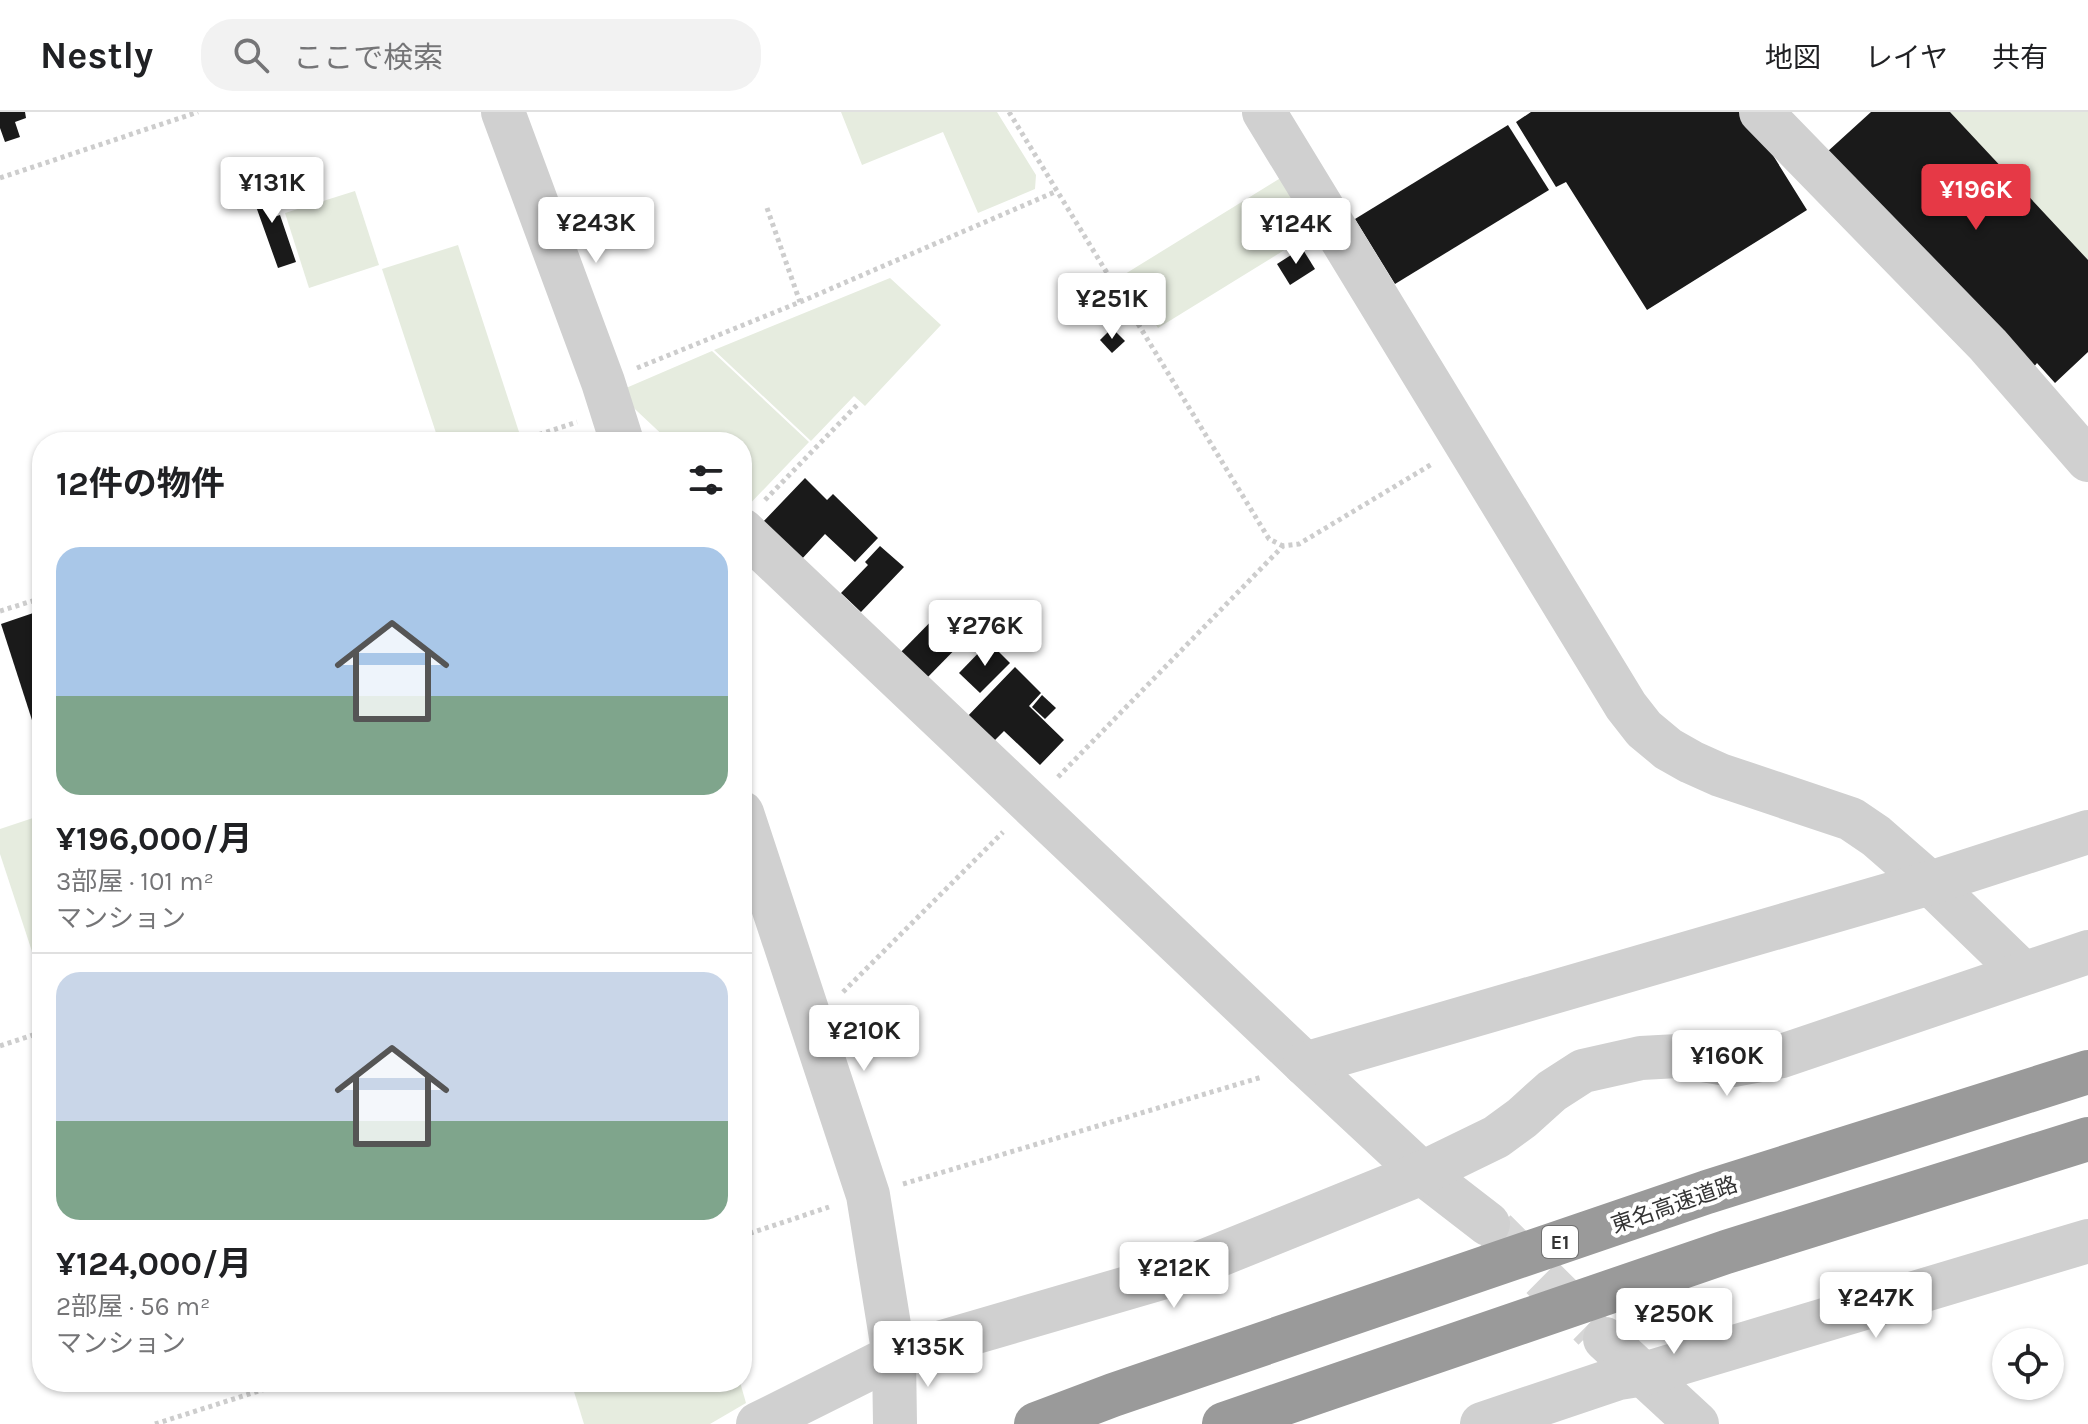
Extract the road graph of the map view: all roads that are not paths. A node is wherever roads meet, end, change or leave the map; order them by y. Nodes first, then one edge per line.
1 (503, 112) edge
2 (1264, 112) edge
3 (1761, 112) edge
4 (613, 412) edge
5 (636, 432) edge
6 (2088, 460) edge
7 (752, 516) edge
8 (2088, 832) edge
9 (752, 843) edge
10 (1930, 883) junction
11 (2088, 952) edge
12 (2023, 973) junction
13 (1305, 1064) junction
14 (2088, 1072) edge
15 (2088, 1139) edge
16 (1422, 1173) junction
17 (1488, 1224) tunnel mouth
18 (2088, 1241) edge
19 (894, 1356) junction
20 (1623, 1364) junction
21 (758, 1424) edge
22 (895, 1424) edge
23 (1036, 1424) edge
24 (1224, 1424) edge
25 (1482, 1424) edge
26 (1575, 1424) edge
27 (1697, 1424) edge

1 - 4 street
2 - 10 street
3 - 6 street
4 - 5 street
7 - 13 street
8 - 10 street
9 - 19 street
10 - 12 street
10 - 13 street
11 - 12 street
12 - 16 street
13 - 16 street
14 - 23 highway, 東名高速道路 / E1
15 - 24 highway
16 - 17 street
16 - 19 street
18 - 20 street
19 - 21 street
19 - 22 street
20 - 25 street
20 - 26 street
20 - 27 street

